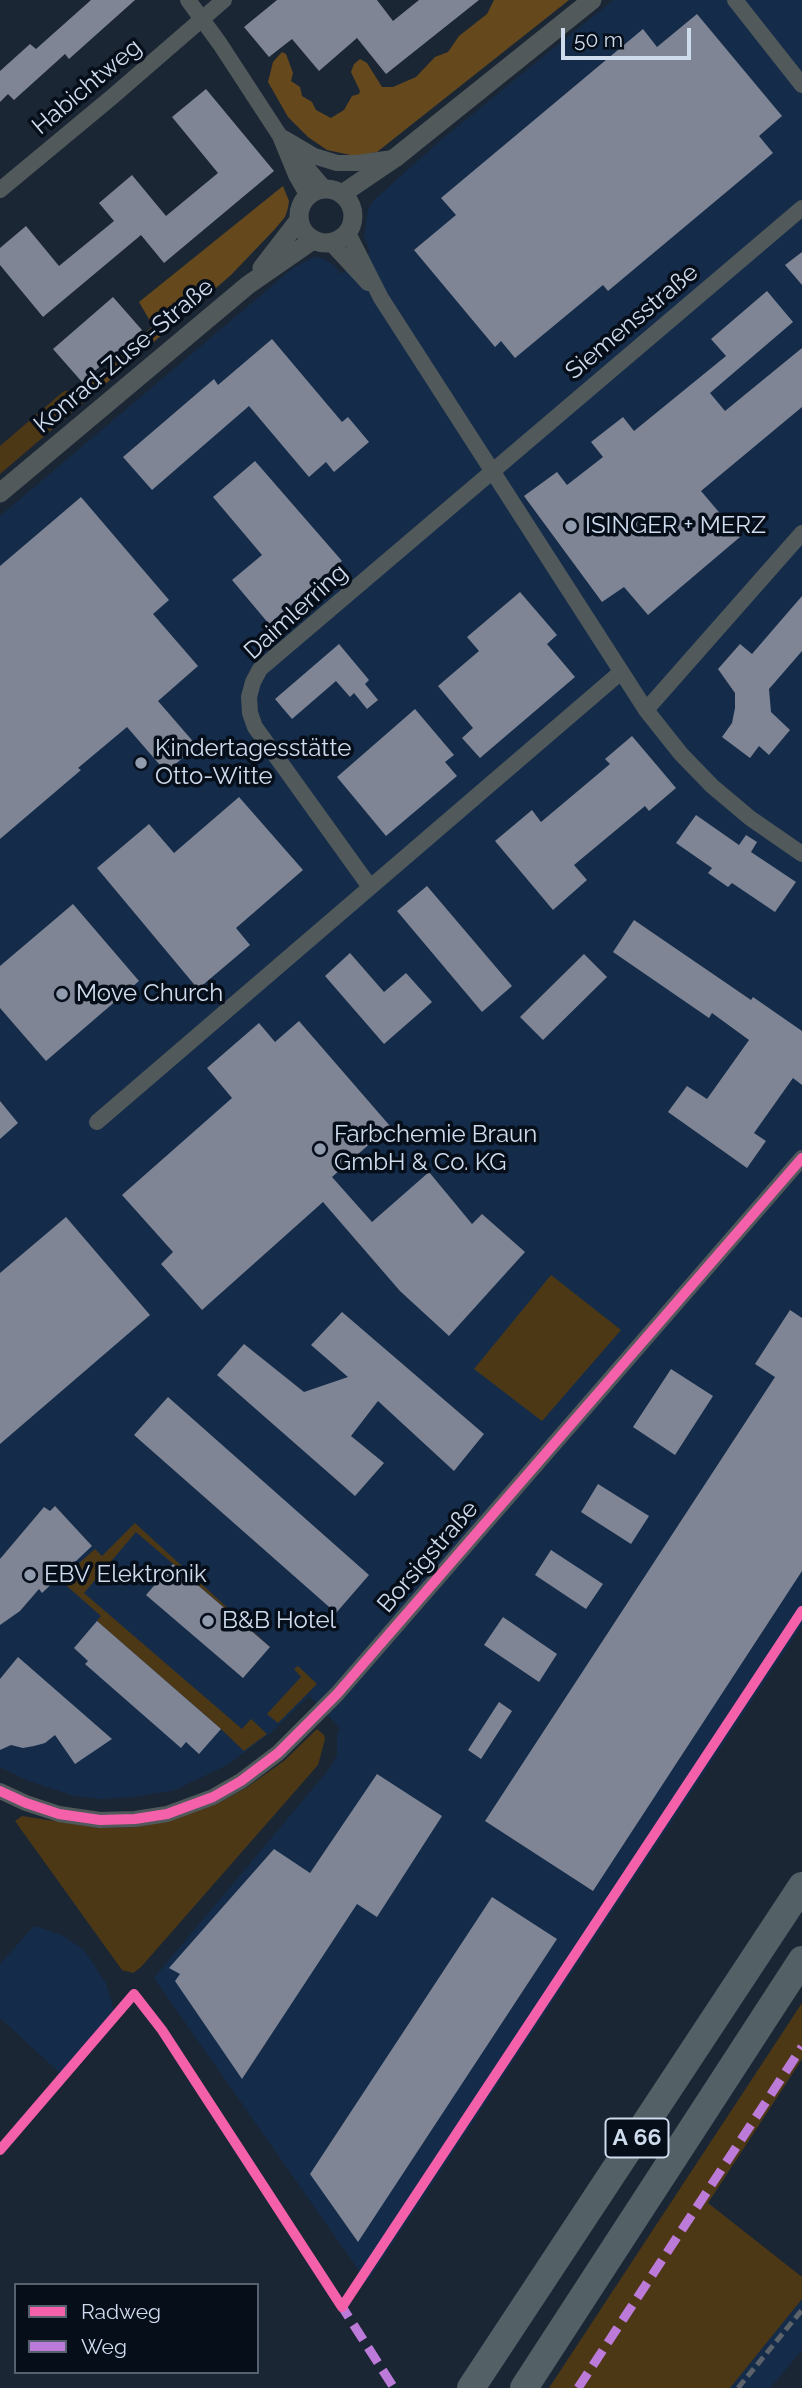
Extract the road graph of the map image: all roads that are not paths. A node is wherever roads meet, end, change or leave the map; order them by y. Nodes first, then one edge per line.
1 (188, 0) edge
2 (224, 0) edge
3 (592, 0) edge
4 (736, 0) edge
5 (202, 19) junction
6 (802, 85) edge
7 (280, 136) junction
8 (395, 158) junction
9 (0, 190) edge
10 (325, 193) junction
11 (802, 208) edge
12 (353, 211) junction
13 (299, 220) junction
14 (331, 239) junction
15 (248, 285) junction
16 (492, 472) junction
17 (0, 493) edge
18 (802, 533) edge
19 (621, 672) junction
20 (646, 710) junction
21 (802, 854) edge
22 (370, 887) junction
23 (97, 1122) dead end
24 (802, 1158) edge
25 (0, 1791) edge
26 (802, 1886) edge
27 (802, 1960) edge
28 (471, 2388) edge
29 (524, 2388) edge

1 - 5 street
2 - 5 street, Habichtweg
3 - 8 street
4 - 6 street
5 - 7 street
5 - 9 street, Habichtweg
7 - 8 street
7 - 10 street
8 - 10 street
8 - 12 street
10 - 12 street
10 - 13 street, Konrad-Zuse-Straße
11 - 16 street, Siemensstraße
12 - 14 street
13 - 14 street
13 - 15 street, Konrad-Zuse-Straße
14 - 15 street, Konrad-Zuse-Straße
14 - 16 street
15 - 17 street, Konrad-Zuse-Straße
16 - 19 street
16 - 22 street, Daimlerring
18 - 20 street
19 - 20 street
19 - 22 street
20 - 21 street
22 - 23 street
24 - 25 street, Borsigstraße
26 - 28 highway, A 66
27 - 29 highway, A 66

